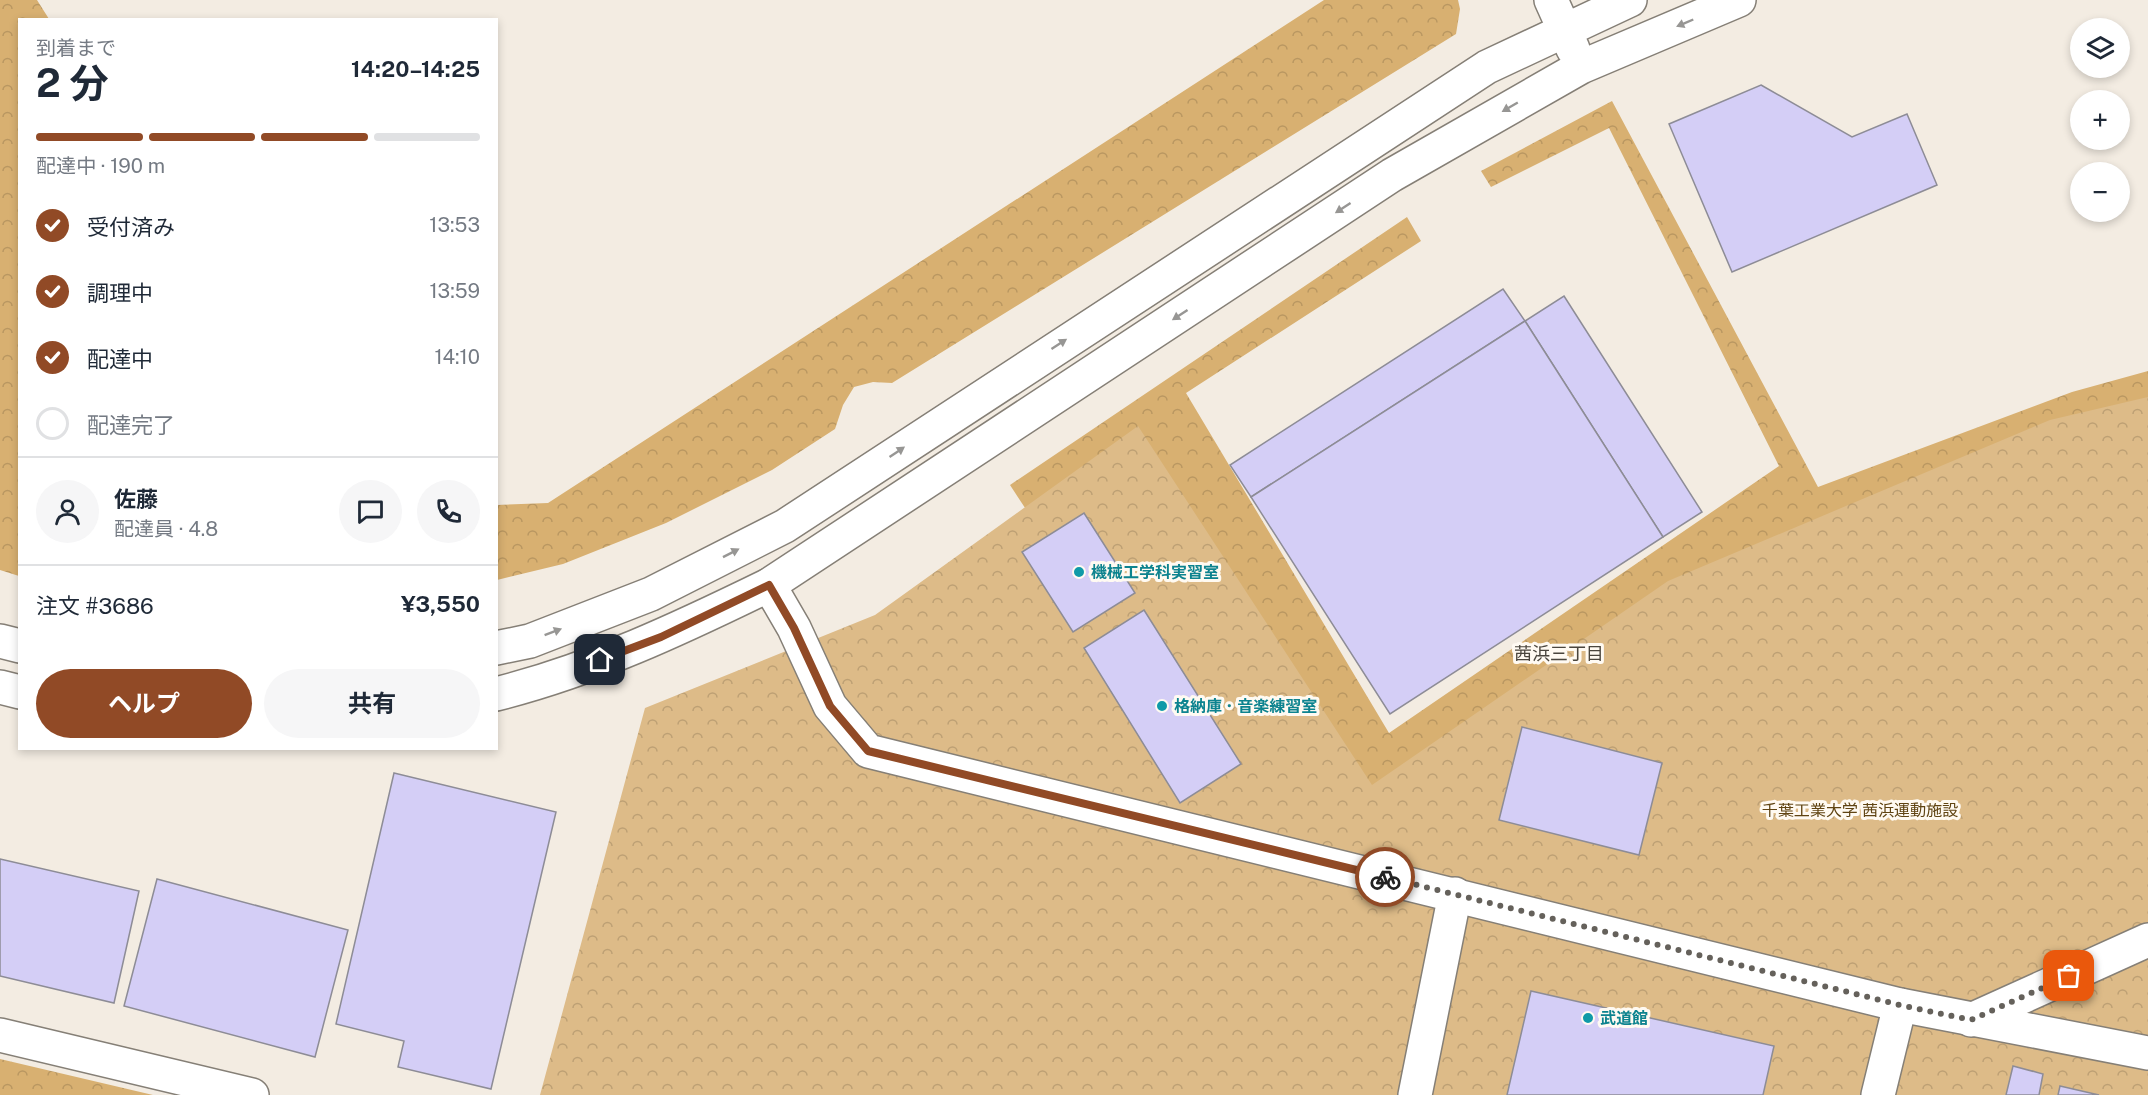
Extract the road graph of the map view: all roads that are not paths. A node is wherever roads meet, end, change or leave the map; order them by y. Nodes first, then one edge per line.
1 (1551, 0) edge
2 (1630, 0) edge
3 (1739, 0) edge
4 (1565, 30) junction
5 (1581, 67) junction
6 (769, 585) junction
7 (0, 641) edge
8 (18, 646) edge
9 (498, 648) edge
10 (0, 687) edge
11 (18, 692) edge
12 (498, 693) edge
13 (1455, 894) junction
14 (2148, 940) edge
15 (1900, 1005) junction
16 (1971, 1020) junction
17 (0, 1035) edge
18 (2148, 1053) edge
19 (252, 1095) edge
20 (1415, 1095) edge
21 (1878, 1095) edge

1 - 4 street
2 - 4 street
3 -> 5 street
4 - 5 street
9 -> 4 street
5 -> 6 street
6 - 12 street
6 - 13 street
7 - 8 street
10 - 11 street
13 - 15 street
13 - 20 street
14 - 16 street
15 - 16 street
15 - 21 street
16 - 18 street
17 - 19 street

